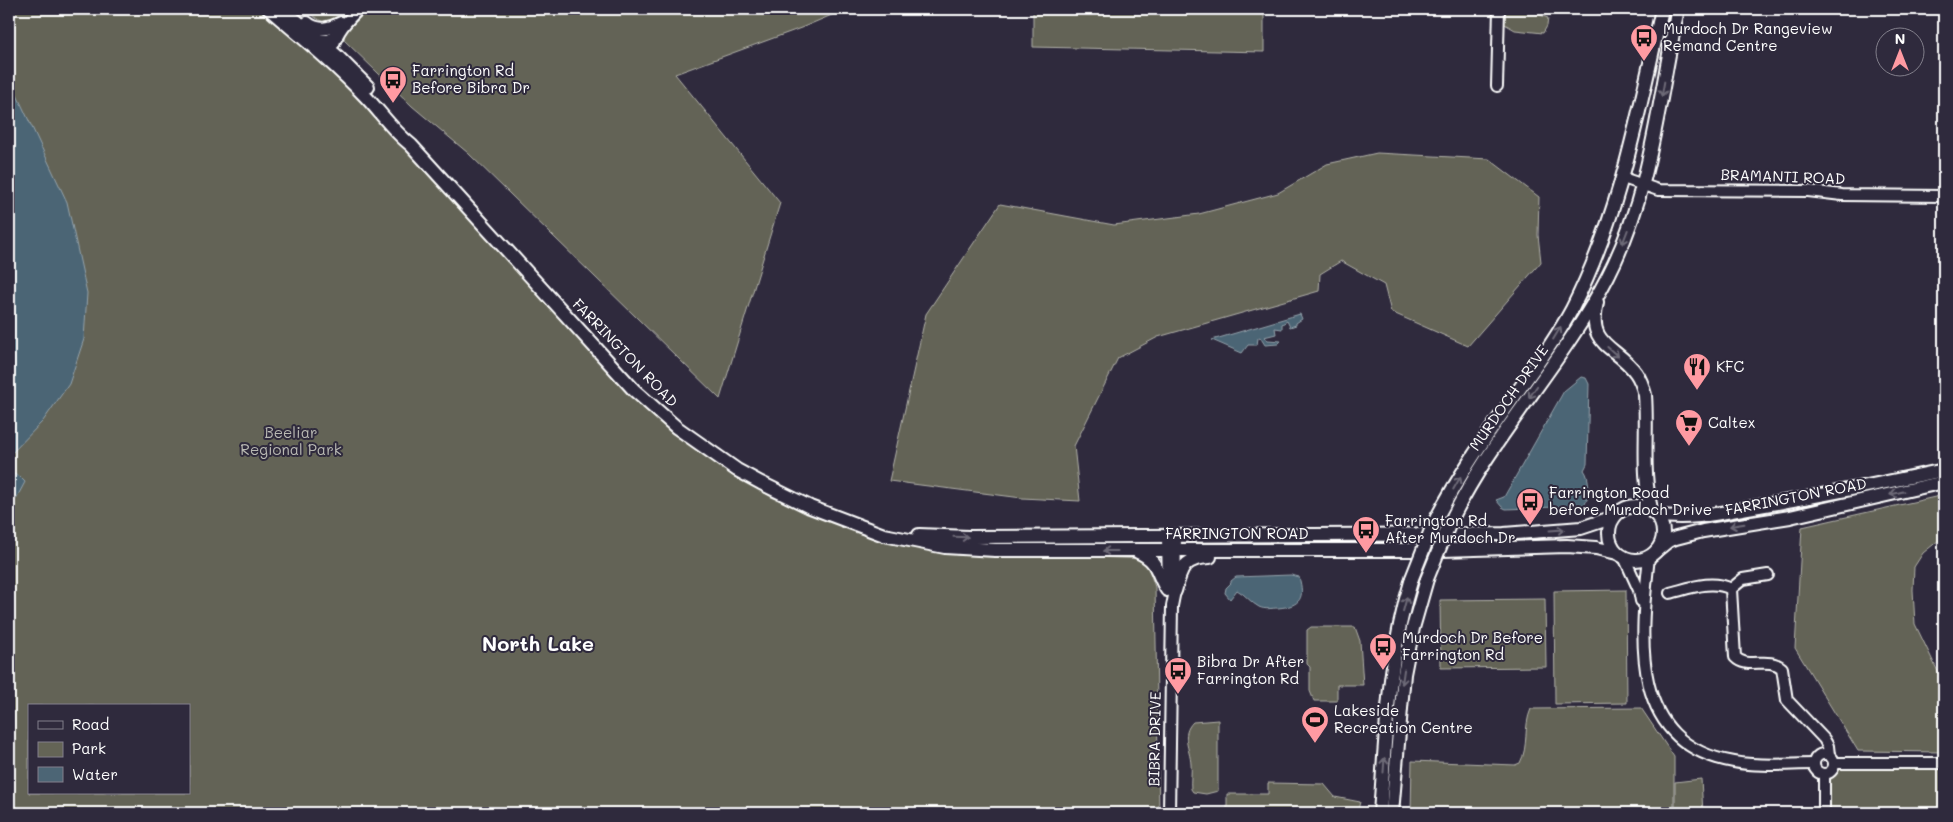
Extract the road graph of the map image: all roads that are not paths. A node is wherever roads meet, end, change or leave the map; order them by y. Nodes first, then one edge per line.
1 (269, 9) edge
2 (289, 9) edge
3 (359, 9) edge
4 (1499, 9) edge
5 (1662, 9) edge
6 (1678, 9) edge
7 (283, 15) edge
8 (344, 22) junction
9 (327, 38) junction
10 (1497, 86) dead end
11 (371, 103) junction
12 (411, 145) junction
13 (1623, 178) junction
14 (1643, 184) junction
15 (1944, 196) edge
16 (1599, 293) junction
17 (1944, 470) edge
18 (1944, 482) edge
19 (1654, 513) junction
20 (1614, 518) junction
21 (860, 525) junction
22 (1311, 535) junction
23 (1172, 536) junction
24 (1172, 550) junction
25 (1280, 550) junction
26 (1366, 550) junction
27 (1136, 551) junction
28 (1653, 553) junction
29 (1621, 555) junction
30 (1768, 575) dead end
31 (1731, 589) junction
32 (1171, 591) junction
33 (1670, 593) dead end
34 (1644, 626) junction
35 (1814, 730) junction
36 (1831, 759) junction
37 (1816, 761) junction
38 (1944, 763) edge
39 (1824, 774) junction
40 (1169, 813) edge
41 (1380, 813) edge
42 (1392, 813) edge
43 (1824, 813) edge

1 - 7 main road, FARRINGTON ROAD
2 - 8 main road
3 - 8 street
4 - 10 street
5 - 13 main road, MURDOCH DRIVE
6 -> 14 main road, MURDOCH DRIVE
7 - 9 main road
7 - 11 main road, FARRINGTON ROAD
8 - 9 street
9 - 11 main road
9 - 12 main road, FARRINGTON ROAD
11 - 12 main road, FARRINGTON ROAD
12 - 21 main road, FARRINGTON ROAD
13 - 14 street, BRAMANTI ROAD
41 -> 13 main road, MURDOCH DRIVE, bridge
14 - 15 street, BRAMANTI ROAD
14 -> 16 main road, MURDOCH DRIVE
16 -> 19 main road
16 -> 42 main road, MURDOCH DRIVE, bridge
17 - 19 main road, FARRINGTON ROAD
18 -> 28 main road, FARRINGTON ROAD
19 - 20 main road
19 - 28 main road
22 -> 20 main road, FARRINGTON ROAD
20 - 29 main road
21 -> 23 main road, FARRINGTON ROAD
27 -> 21 main road, FARRINGTON ROAD
22 - 23 main road, FARRINGTON ROAD
22 - 26 main road
23 - 24 street, BIBRA DRIVE
24 - 25 main road, FARRINGTON ROAD
24 - 27 main road, FARRINGTON ROAD
24 - 32 street, BIBRA DRIVE
25 - 26 main road, FARRINGTON ROAD
25 - 32 main road
26 - 29 main road, FARRINGTON ROAD
27 - 32 main road
28 - 29 main road
28 - 34 street
29 - 34 street
30 - 31 street
31 - 33 street
31 - 35 street
32 - 40 street, BIBRA DRIVE
34 - 37 street
35 - 36 street
35 - 37 street
36 - 37 street
36 - 38 street
36 - 39 street
37 - 39 street
39 - 43 street

